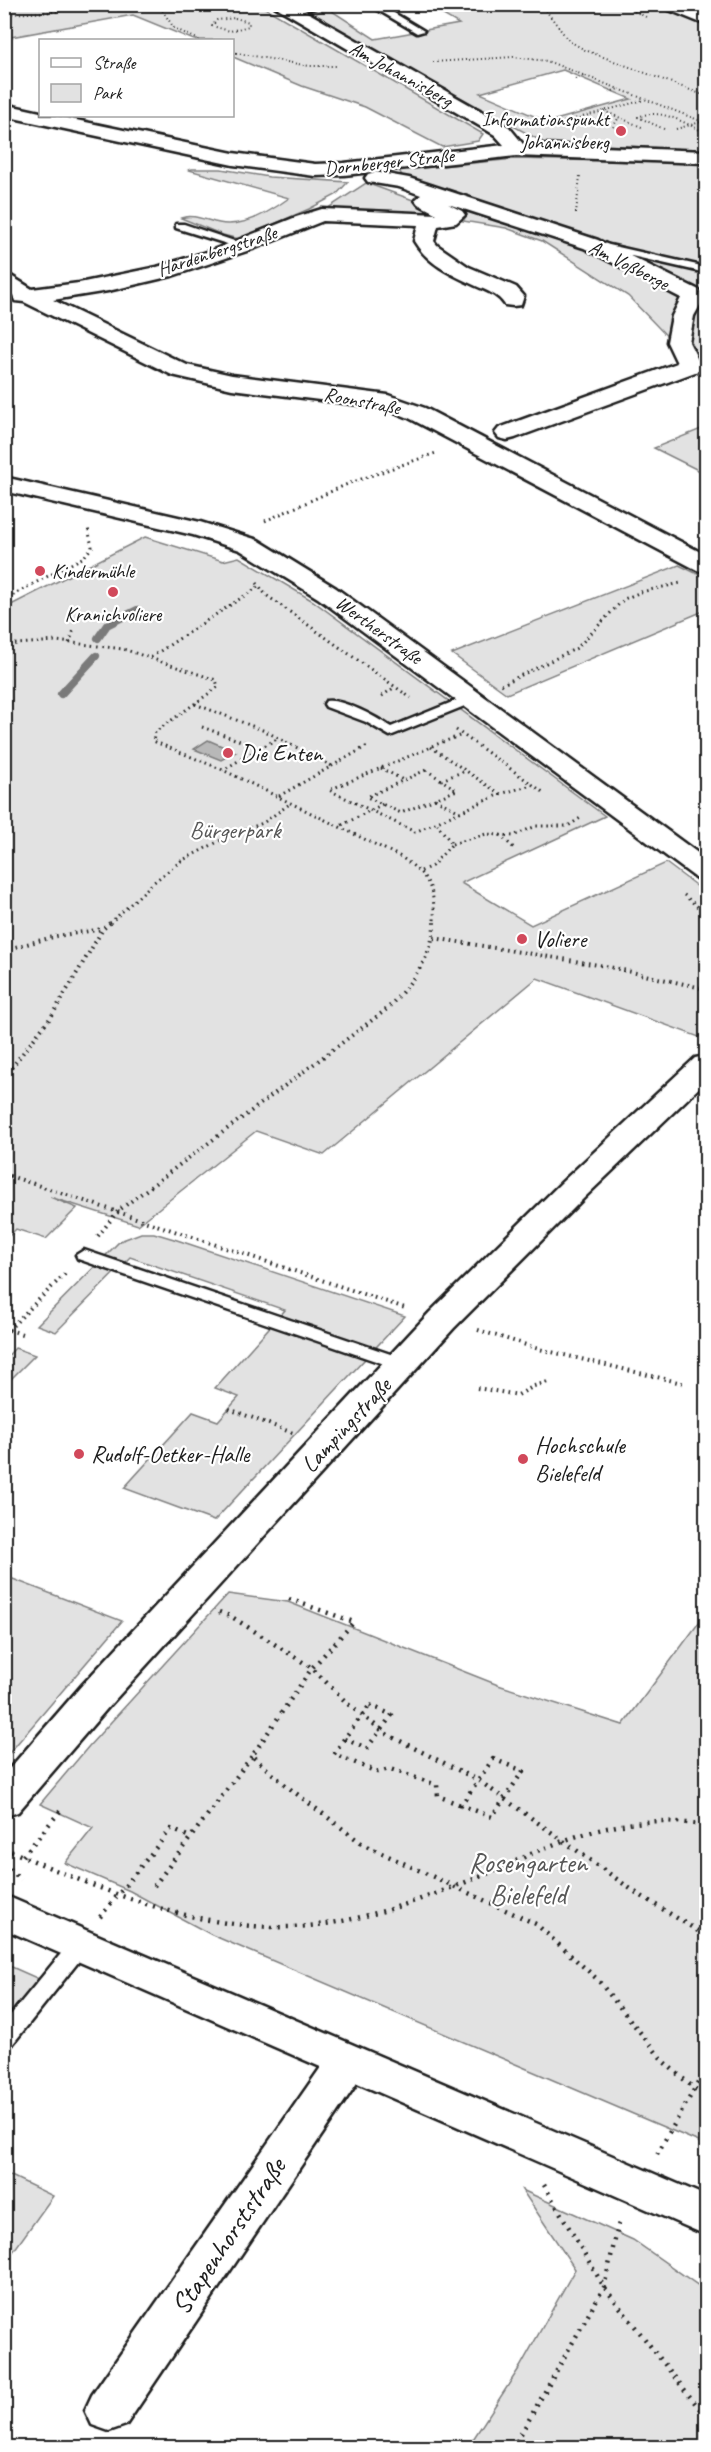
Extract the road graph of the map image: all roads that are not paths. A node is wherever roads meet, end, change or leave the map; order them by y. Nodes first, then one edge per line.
1 (327, 4) edge
2 (372, 4) edge
3 (670, 4) edge
4 (285, 8) edge
5 (706, 20) edge
6 (420, 31) dead end
7 (4, 110) edge
8 (516, 150) junction
9 (706, 157) edge
10 (367, 173) junction
11 (429, 220) junction
12 (180, 226) dead end
13 (591, 244) junction
14 (244, 246) junction
15 (706, 270) edge
16 (4, 280) edge
17 (28, 296) junction
18 (4, 297) edge
19 (699, 297) edge
20 (513, 300) dead end
21 (507, 433) dead end
22 (4, 484) edge
23 (706, 565) edge
24 (471, 698) junction
25 (331, 704) dead end
26 (706, 872) edge
27 (706, 1065) edge
28 (84, 1255) road end
29 (402, 1364) junction
30 (4, 1802) edge
31 (4, 1911) edge
32 (80, 1945) junction
33 (4, 2039) edge
34 (348, 2062) junction
35 (706, 2216) edge
36 (109, 2410) dead end

1 - 4 lane
2 - 6 lane
3 - 5 street
4 - 8 street, Am Johannisberg
7 - 10 street, Dornberger Straße
8 - 9 street, Dornberger Straße
8 - 10 street, Dornberger Straße
10 - 11 street, Hardenbergstraße
10 - 13 street, Am Voßberge
11 - 14 street, Hardenbergstraße
11 - 20 street
12 - 14 lane
13 - 15 lane
13 - 19 street, Am Voßberge
14 - 17 street, Hardenbergstraße
16 - 17 street, Roonstraße
17 - 18 street, Hardenbergstraße
17 - 23 street, Roonstraße
19 - 21 street, Am Voßberge
22 - 24 street, Wertherstraße
24 - 25 lane
24 - 26 street, Wertherstraße
27 - 29 street, Lampingstraße
28 - 29 lane
29 - 30 street, Lampingstraße
31 - 32 street
32 - 33 lane
32 - 34 street
34 - 35 street
34 - 36 street, Stapenhorststraße

